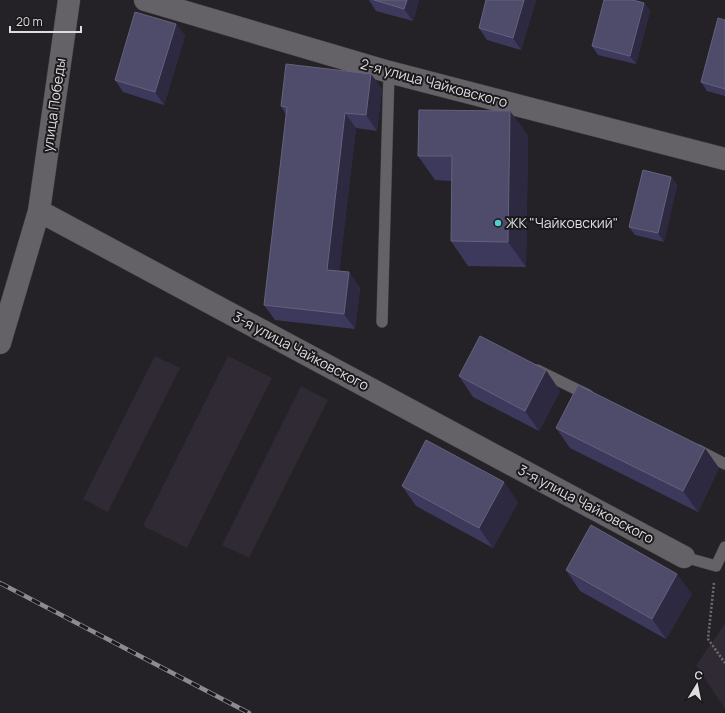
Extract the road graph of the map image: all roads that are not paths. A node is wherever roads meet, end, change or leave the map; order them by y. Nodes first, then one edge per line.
1 (69, 0) edge
2 (145, 0) edge
3 (389, 72) junction
4 (725, 159) edge
5 (39, 211) junction
6 (382, 322) dead end
7 (0, 343) edge
8 (526, 364) edge
9 (597, 400) edge
10 (689, 446) edge
11 (725, 464) edge
12 (725, 547) edge
13 (684, 557) joint

1 - 5 street, улица Победы
2 - 3 street, 2-я улица Чайковского
3 - 4 street, 2-я улица Чайковского
3 - 6 lane
5 - 7 street
5 - 13 street, 3-я улица Чайковского
8 - 9 lane
10 - 11 lane
12 - 13 lane

